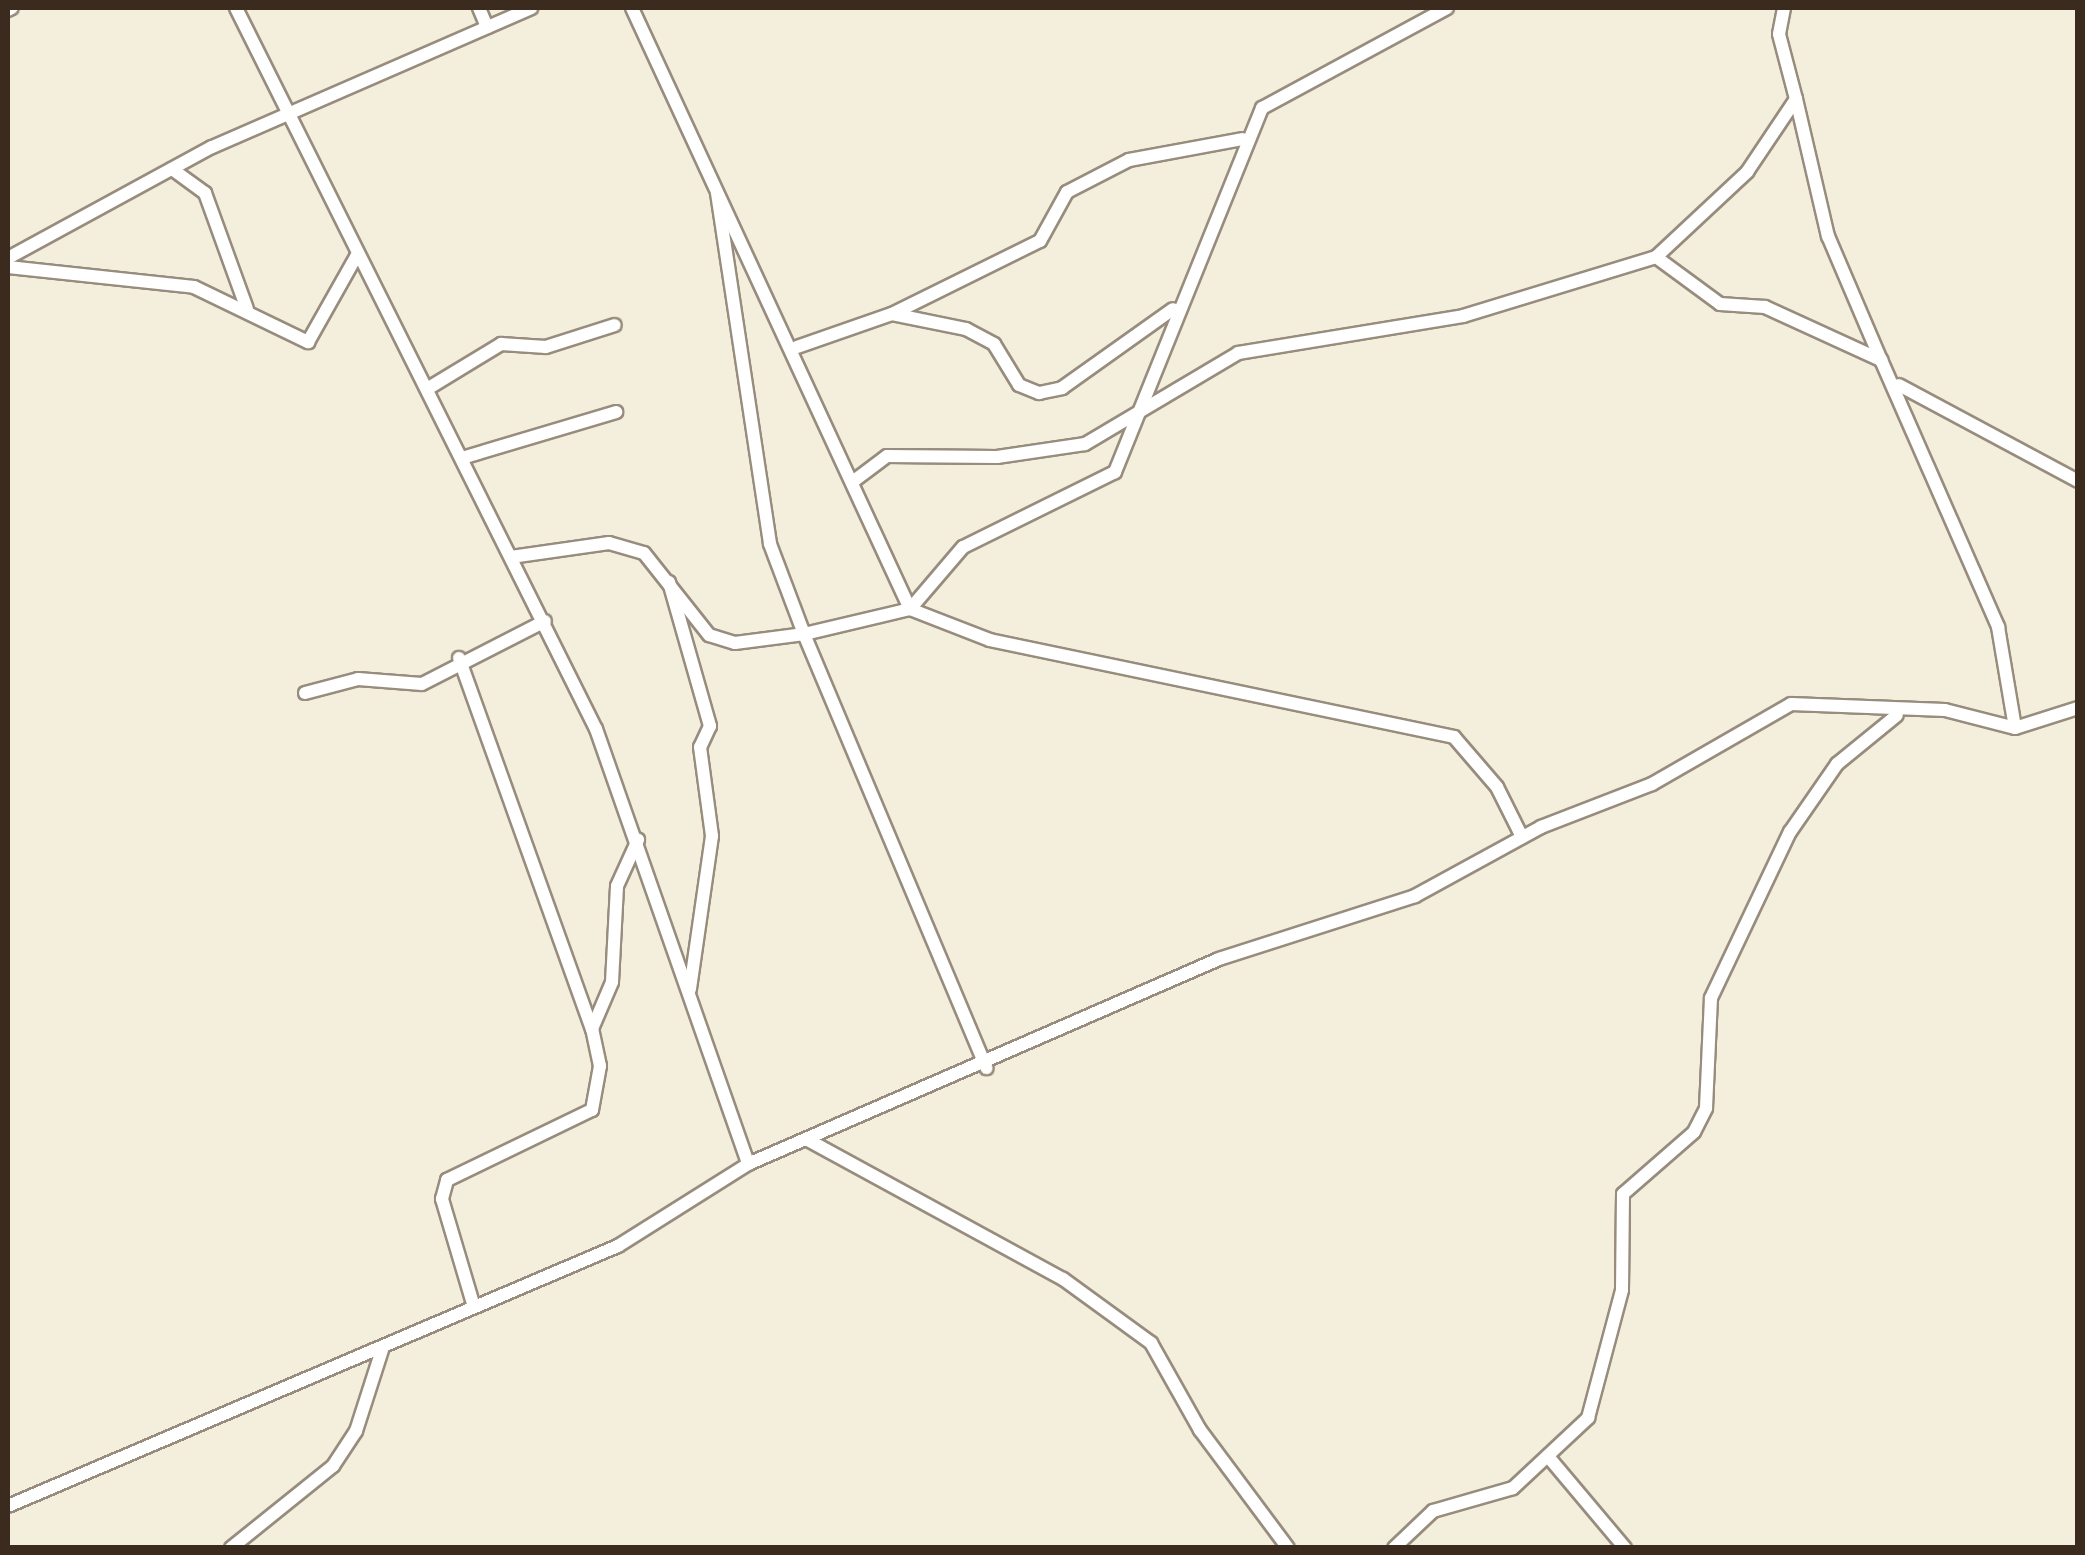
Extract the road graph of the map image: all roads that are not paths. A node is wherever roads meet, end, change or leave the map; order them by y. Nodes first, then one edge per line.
1 (236, 8) edge
2 (479, 8) edge
3 (531, 8) edge
4 (632, 8) edge
5 (1448, 8) edge
6 (1784, 8) edge
7 (488, 27) junction
8 (1796, 99) junction
9 (289, 115) junction
10 (1242, 138) junction
11 (172, 169) junction
12 (715, 179) junction
13 (357, 255) junction
14 (1656, 257) junction
15 (8, 258) edge
16 (8, 268) edge
17 (1174, 308) junction
18 (247, 309) junction
19 (892, 314) junction
20 (615, 325) dead end
21 (796, 347) junction
22 (1880, 360) junction
23 (1898, 384) junction
24 (427, 389) junction
25 (616, 412) dead end
26 (1134, 417) junction
27 (462, 458) junction
28 (855, 480) junction
29 (2078, 481) edge
30 (511, 558) junction
31 (669, 582) junction
32 (910, 609) junction
33 (545, 620) junction
34 (804, 634) junction
35 (459, 658) junction
36 (305, 693) dead end
37 (2078, 708) edge
38 (1897, 715) junction
39 (2015, 728) junction
40 (1522, 837) junction
41 (638, 840) junction
42 (689, 992) junction
43 (592, 1029) junction
44 (986, 1068) junction
45 (808, 1140) junction
46 (748, 1164) junction
47 (474, 1307) junction
48 (382, 1350) junction
49 (1551, 1460) junction
50 (8, 1506) edge
51 (230, 1548) edge
52 (1288, 1548) edge
53 (1394, 1548) edge
54 (1625, 1548) edge

1 - 9 street
2 - 7 street
3 - 7 street
4 - 12 street
5 - 10 street
6 - 8 street
7 - 9 street
8 - 14 street
8 - 22 street
9 - 11 street
9 - 13 street
10 - 17 street
10 - 19 street
11 - 15 street
11 - 18 street
12 - 21 street
12 - 34 street
13 - 18 street
13 - 24 street
14 - 22 street
14 - 26 street
16 - 18 street
17 - 19 street
17 - 26 street
19 - 21 street
20 - 24 street
21 - 28 street
22 - 23 street
23 - 29 street
23 - 39 street
24 - 27 street
25 - 27 street
26 - 28 street
26 - 32 street
27 - 30 street
28 - 32 street
30 - 31 street
30 - 33 street
31 - 34 street
31 - 42 street
32 - 34 street
32 - 40 street
33 - 35 street
33 - 41 street
34 - 44 street
35 - 36 street
35 - 43 street
37 - 39 street
38 - 39 street
38 - 40 street
38 - 49 street
40 - 44 street
41 - 42 street
41 - 43 street
42 - 46 street
43 - 47 street
44 - 45 street
45 - 46 street
45 - 52 street
46 - 47 street
47 - 48 street
48 - 50 street
48 - 51 street
49 - 53 street
49 - 54 street

